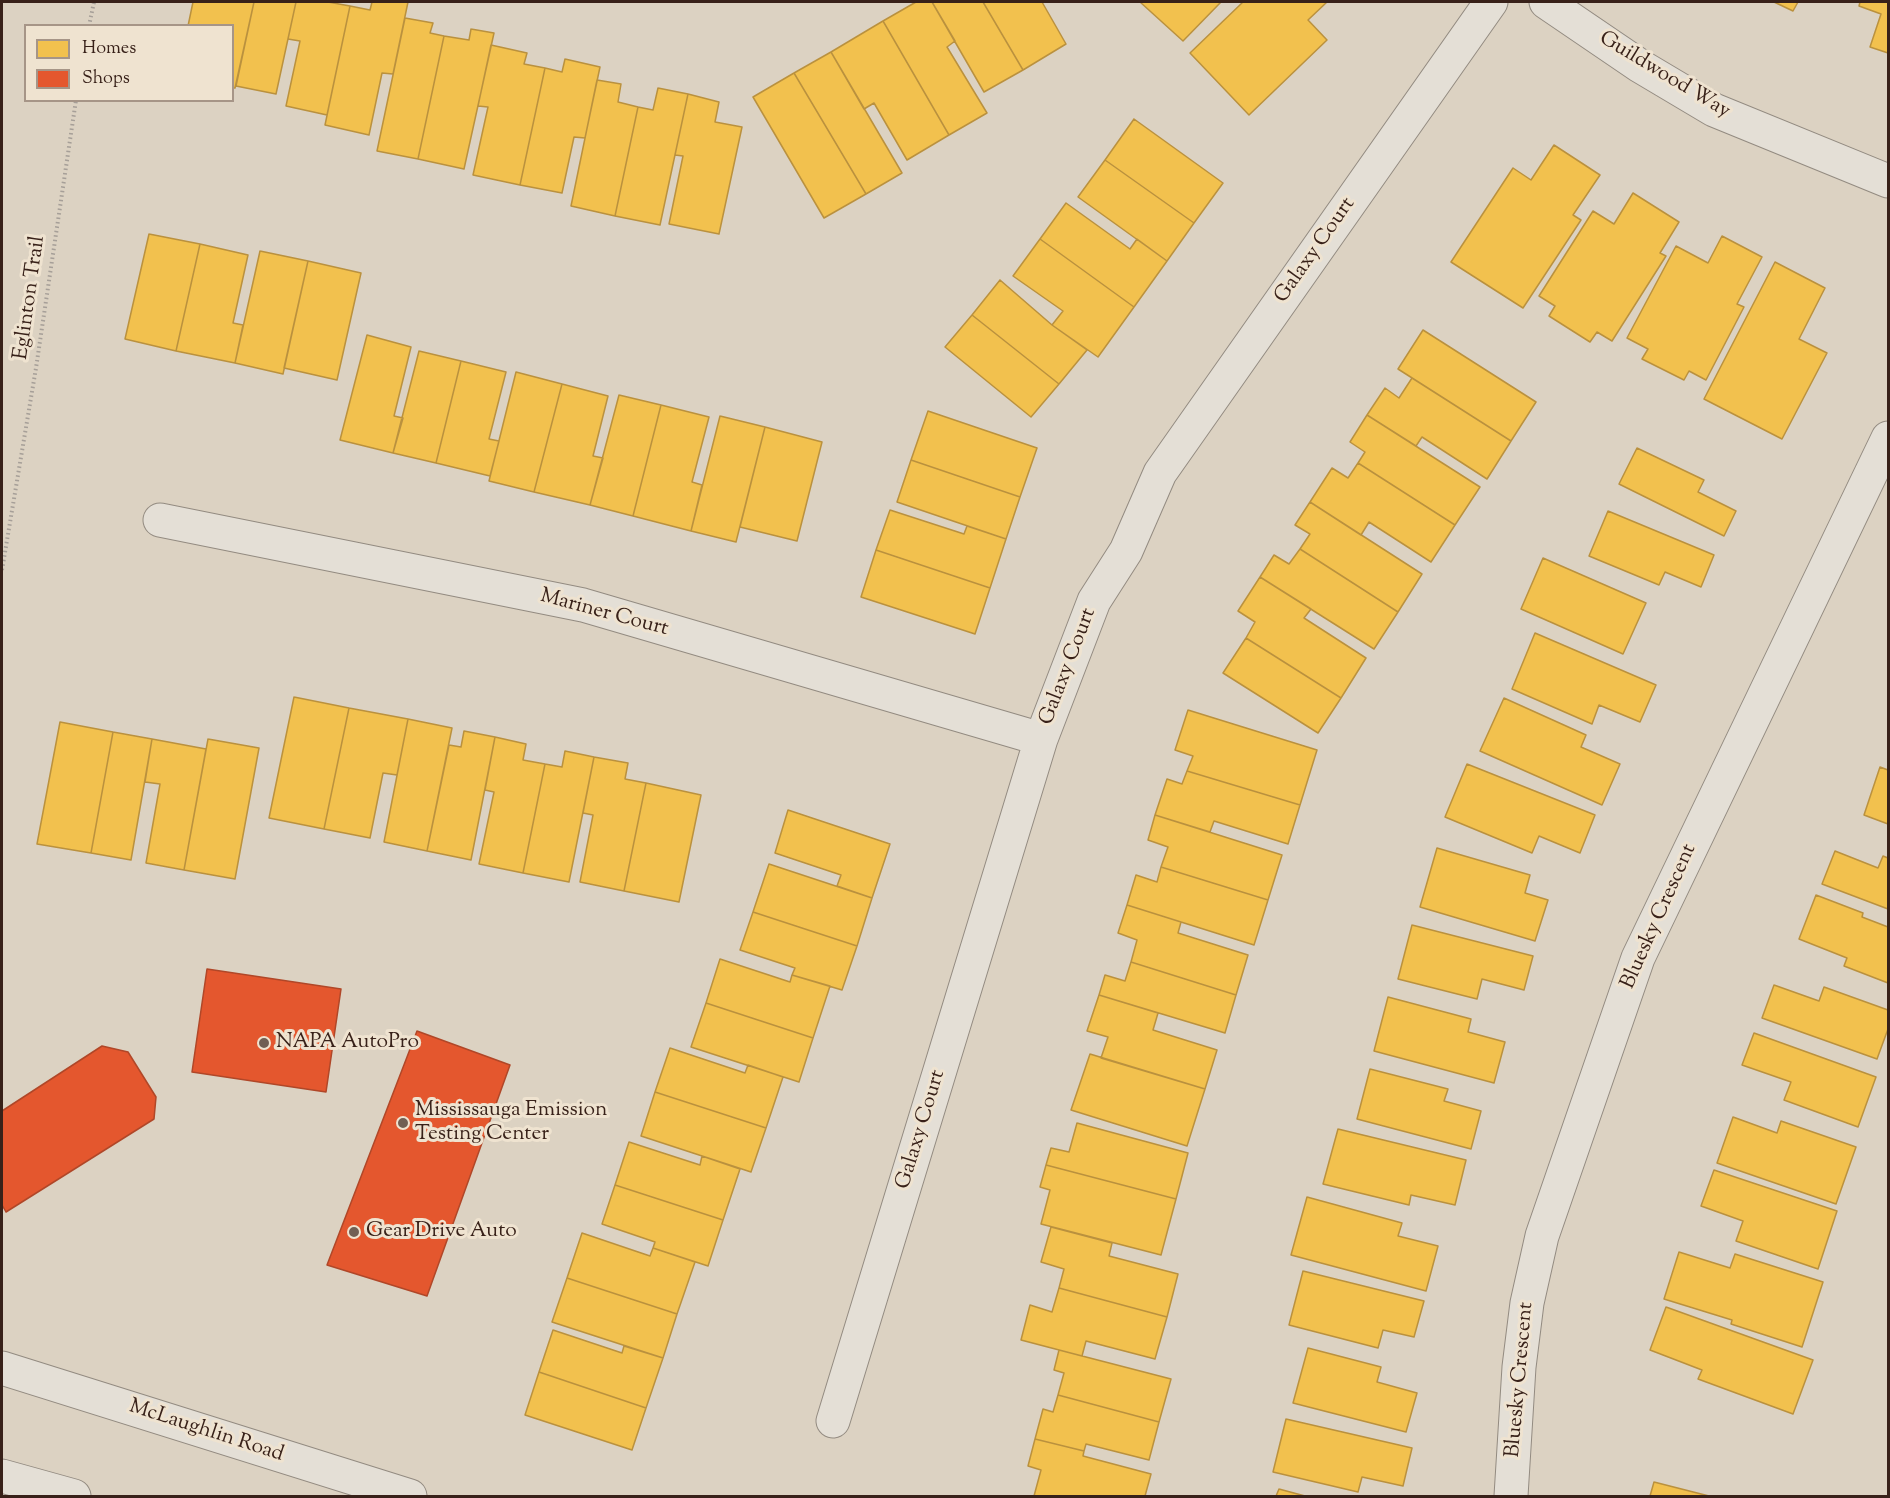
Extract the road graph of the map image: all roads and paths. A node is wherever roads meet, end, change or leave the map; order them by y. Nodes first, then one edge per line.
1 (94, 2) edge
2 (1491, 2) edge
3 (1546, 2) edge
4 (89, 24) edge
5 (76, 102) edge
6 (1888, 180) edge
7 (1888, 438) edge
8 (160, 520) dead end
9 (2, 570) edge
10 (1041, 739) junction
11 (2, 1368) edge
12 (833, 1421) dead end
13 (2, 1476) edge
14 (74, 1497) edge
15 (410, 1497) edge
16 (1511, 1497) edge

1 - 4 path
2 - 10 street, Galaxy Court
3 - 6 street, Guildwood Way
5 - 9 path, Eglinton Trail
7 - 16 street, Bluesky Crescent
8 - 10 street, Mariner Court
10 - 12 street, Galaxy Court
11 - 15 street, McLaughlin Road
13 - 14 street

